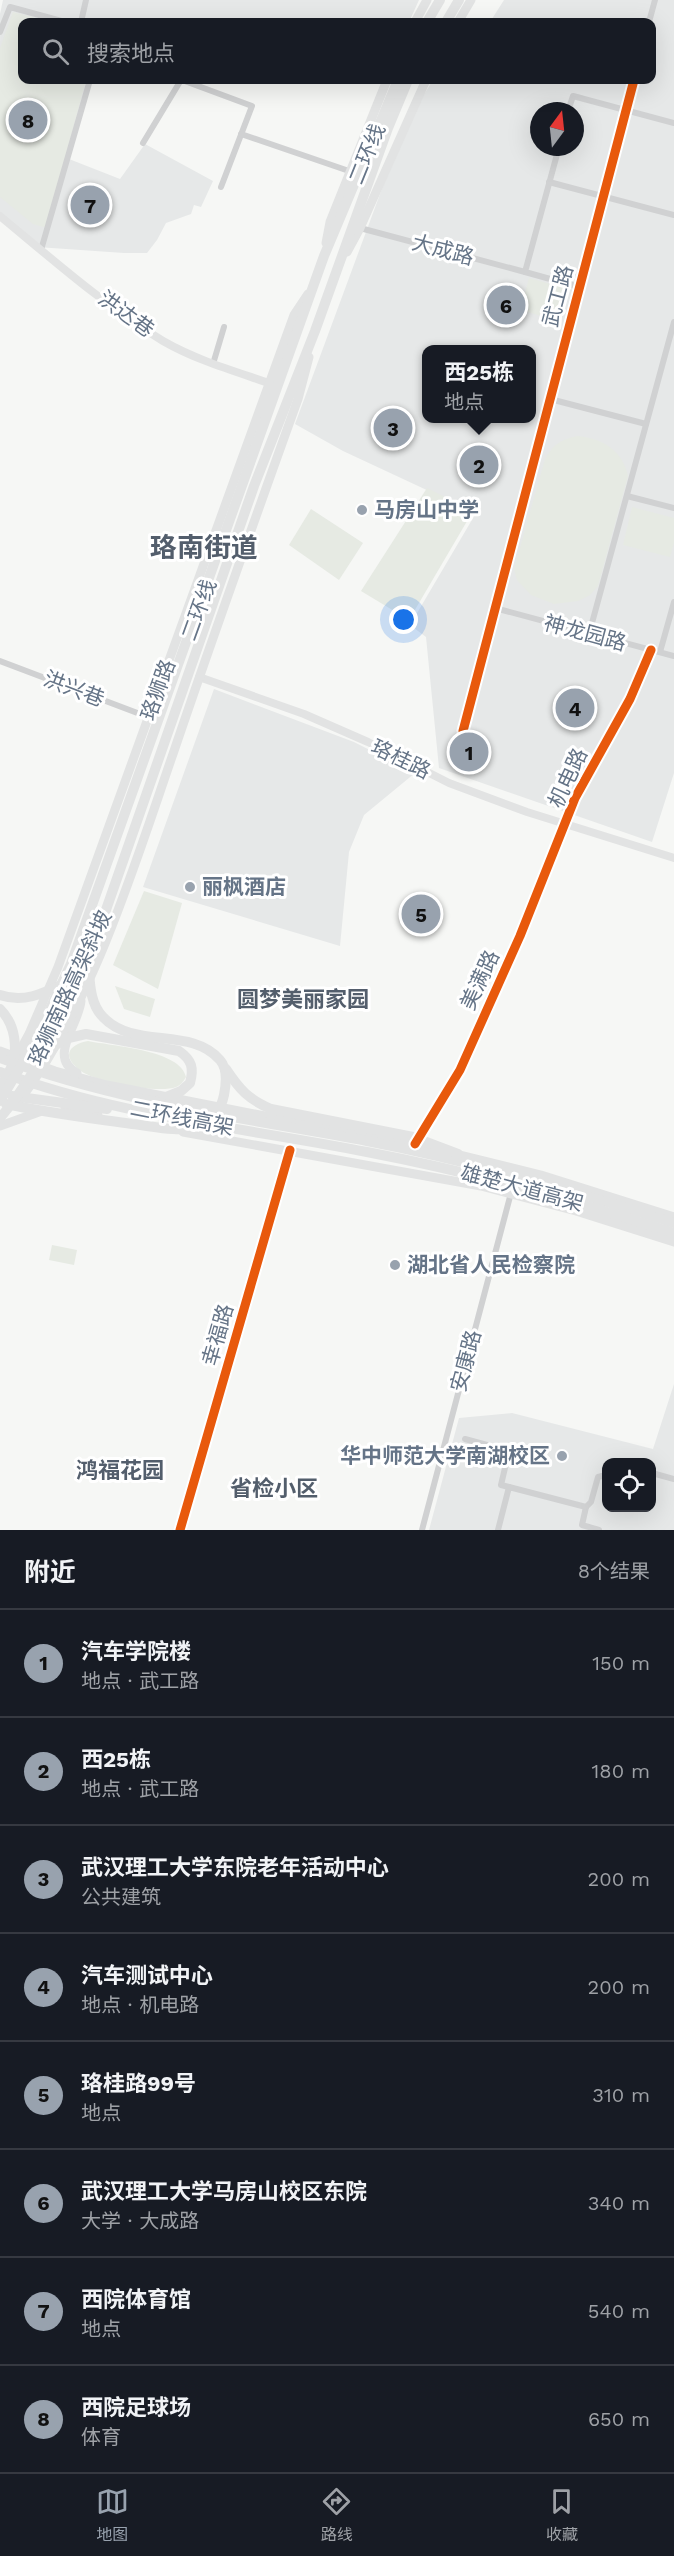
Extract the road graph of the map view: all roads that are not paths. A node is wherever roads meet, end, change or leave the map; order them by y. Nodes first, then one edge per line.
1 (86, 0) edge
2 (427, 0) edge
3 (440, 0) edge
4 (452, 0) edge
5 (655, 0) edge
6 (467, 1) edge
7 (50, 18) edge
8 (82, 18) edge
9 (417, 18) edge
10 (429, 18) edge
11 (441, 18) edge
12 (450, 18) edge
13 (460, 18) edge
14 (650, 18) edge
15 (0, 32) edge
16 (89, 84) edge
17 (180, 84) edge
18 (193, 84) edge
19 (385, 84) edge
20 (396, 84) edge
21 (406, 84) edge
22 (412, 84) edge
23 (424, 84) edge
24 (633, 84) edge
25 (571, 102) edge
26 (626, 110) junction
27 (674, 123) edge
28 (242, 134) junction
29 (143, 143) dead end
30 (556, 156) edge
31 (349, 171) junction
32 (369, 179) junction
33 (549, 182) junction
34 (221, 187) dead end
35 (603, 197) junction
36 (674, 215) edge
37 (0, 216) edge
38 (360, 228) junction
39 (41, 250) junction
40 (324, 256) junction
41 (337, 271) junction
42 (525, 272) junction
43 (579, 287) junction
44 (312, 290) junction
45 (674, 321) edge
46 (224, 327) dead end
47 (315, 331) junction
48 (213, 364) junction
49 (269, 383) junction
50 (550, 399) junction
51 (646, 424) junction
52 (627, 496) junction
53 (674, 508) edge
54 (674, 602) edge
55 (495, 609) junction
56 (589, 634) junction
57 (651, 650) junction
58 (660, 652) junction
59 (674, 656) edge
60 (0, 661) edge
61 (199, 677) junction
62 (148, 717) junction
63 (463, 731) dead end
64 (566, 824) junction
65 (127, 852) joint
66 (674, 858) edge
67 (88, 958) junction
68 (63, 984) junction
69 (0, 995) edge
70 (81, 995) junction
71 (0, 1009) edge
72 (29, 1034) junction
73 (0, 1046) edge
74 (0, 1051) edge
75 (42, 1055) junction
76 (0, 1058) edge
77 (17, 1058) junction
78 (224, 1065) junction
79 (43, 1067) junction
80 (0, 1072) edge
81 (100, 1083) junction
82 (3, 1087) edge
83 (0, 1094) edge
84 (24, 1095) junction
85 (157, 1101) junction
86 (0, 1102) edge
87 (65, 1108) junction
88 (154, 1114) junction
89 (0, 1118) edge
90 (0, 1126) edge
91 (415, 1144) junction
92 (368, 1147) junction
93 (290, 1150) junction
94 (501, 1170) junction
95 (511, 1193) junction
96 (674, 1217) edge
97 (674, 1223) edge
98 (674, 1233) edge
99 (674, 1242) edge
100 (465, 1439) dead end
101 (656, 1474) edge
102 (602, 1476) edge
103 (674, 1479) edge
104 (509, 1487) junction
105 (586, 1507) junction
106 (581, 1528) edge
107 (180, 1530) edge
108 (422, 1530) edge
109 (498, 1530) edge
110 (599, 1530) edge

1 - 8 street
2 - 9 main road
3 - 10 highway
4 - 11 highway
5 - 14 street
6 - 12 highway
6 - 13 main road
7 - 15 street
16 - 39 street
17 - 29 street
18 - 28 street
19 - 31 main road
20 - 40 highway, 二环线
21 - 32 highway, 二环线
22 - 32 highway
23 - 38 main road
24 - 26 street, 武工路
25 - 26 street
26 - 27 street
26 - 35 street, 武工路
28 - 31 street
28 - 34 street
30 - 33 street
31 - 40 main road
32 - 41 highway, 二环线
33 - 35 street
33 - 42 street
35 - 36 street
35 - 43 street, 武工路
37 - 39 street, 洪达巷
38 - 41 main road
38 - 42 street, 大成路
39 - 48 street, 洪达巷
40 - 44 highway, 二环线
41 - 47 highway, 二环线
42 - 43 street, 大成路
43 - 50 street, 武工路
44 - 49 main road, 珞狮路
44 - 68 highway, 二环线
45 - 51 street
46 - 48 street
47 - 61 main road, 珞狮路
47 - 65 highway, 二环线
48 - 49 street, 洪达巷
49 - 62 main road, 珞狮路
50 - 51 street
50 - 55 street, 武工路
51 - 52 street
52 - 53 street
52 - 56 street
54 - 58 street
55 - 56 street, 神龙园路
55 - 63 street, 武工路
56 - 57 street, 神龙园路
57 - 58 street, 神龙园路
57 - 64 street, 机电路
58 - 59 street, 神龙园路
60 - 62 street, 洪兴巷
61 - 64 street, 珞桂路
61 - 70 main road, 珞狮路
62 - 72 main road, 珞狮路
64 - 66 street, 珞桂路
64 - 91 street, 美满路
65 - 67 highway, 珞狮南路高架斜坡
67 - 75 highway, 珞狮南路高架斜坡
67 - 78 highway
68 - 69 highway
68 - 82 highway, 二环线
70 - 79 main road, 珞狮路
70 - 81 main road
71 - 82 highway
72 - 73 main road
72 - 77 main road, 珞狮路
74 - 77 main road
75 - 85 highway
75 - 89 highway, 珞狮南路高架斜坡
76 - 85 highway
77 - 79 main road
77 - 82 main road, 珞狮路
78 - 86 highway
78 - 94 highway
79 - 81 main road
79 - 84 main road, 珞狮路
80 - 88 highway, 二环线高架
81 - 91 main road
82 - 84 main road
82 - 86 highway, 二环线
83 - 88 highway
84 - 87 main road
84 - 90 main road, 珞狮路
85 - 92 highway
87 - 90 main road
87 - 93 main road
88 - 92 highway, 二环线高架
91 - 96 main road
92 - 94 highway, 雄楚大道高架
92 - 98 highway, 雄楚大道高架
93 - 95 main road
93 - 107 street, 幸福路
94 - 97 highway, 雄楚大道高架
95 - 99 main road
95 - 108 street, 安康路
100 - 104 street
101 - 103 street
102 - 105 street
104 - 105 street
104 - 109 street
105 - 106 street
106 - 110 street

